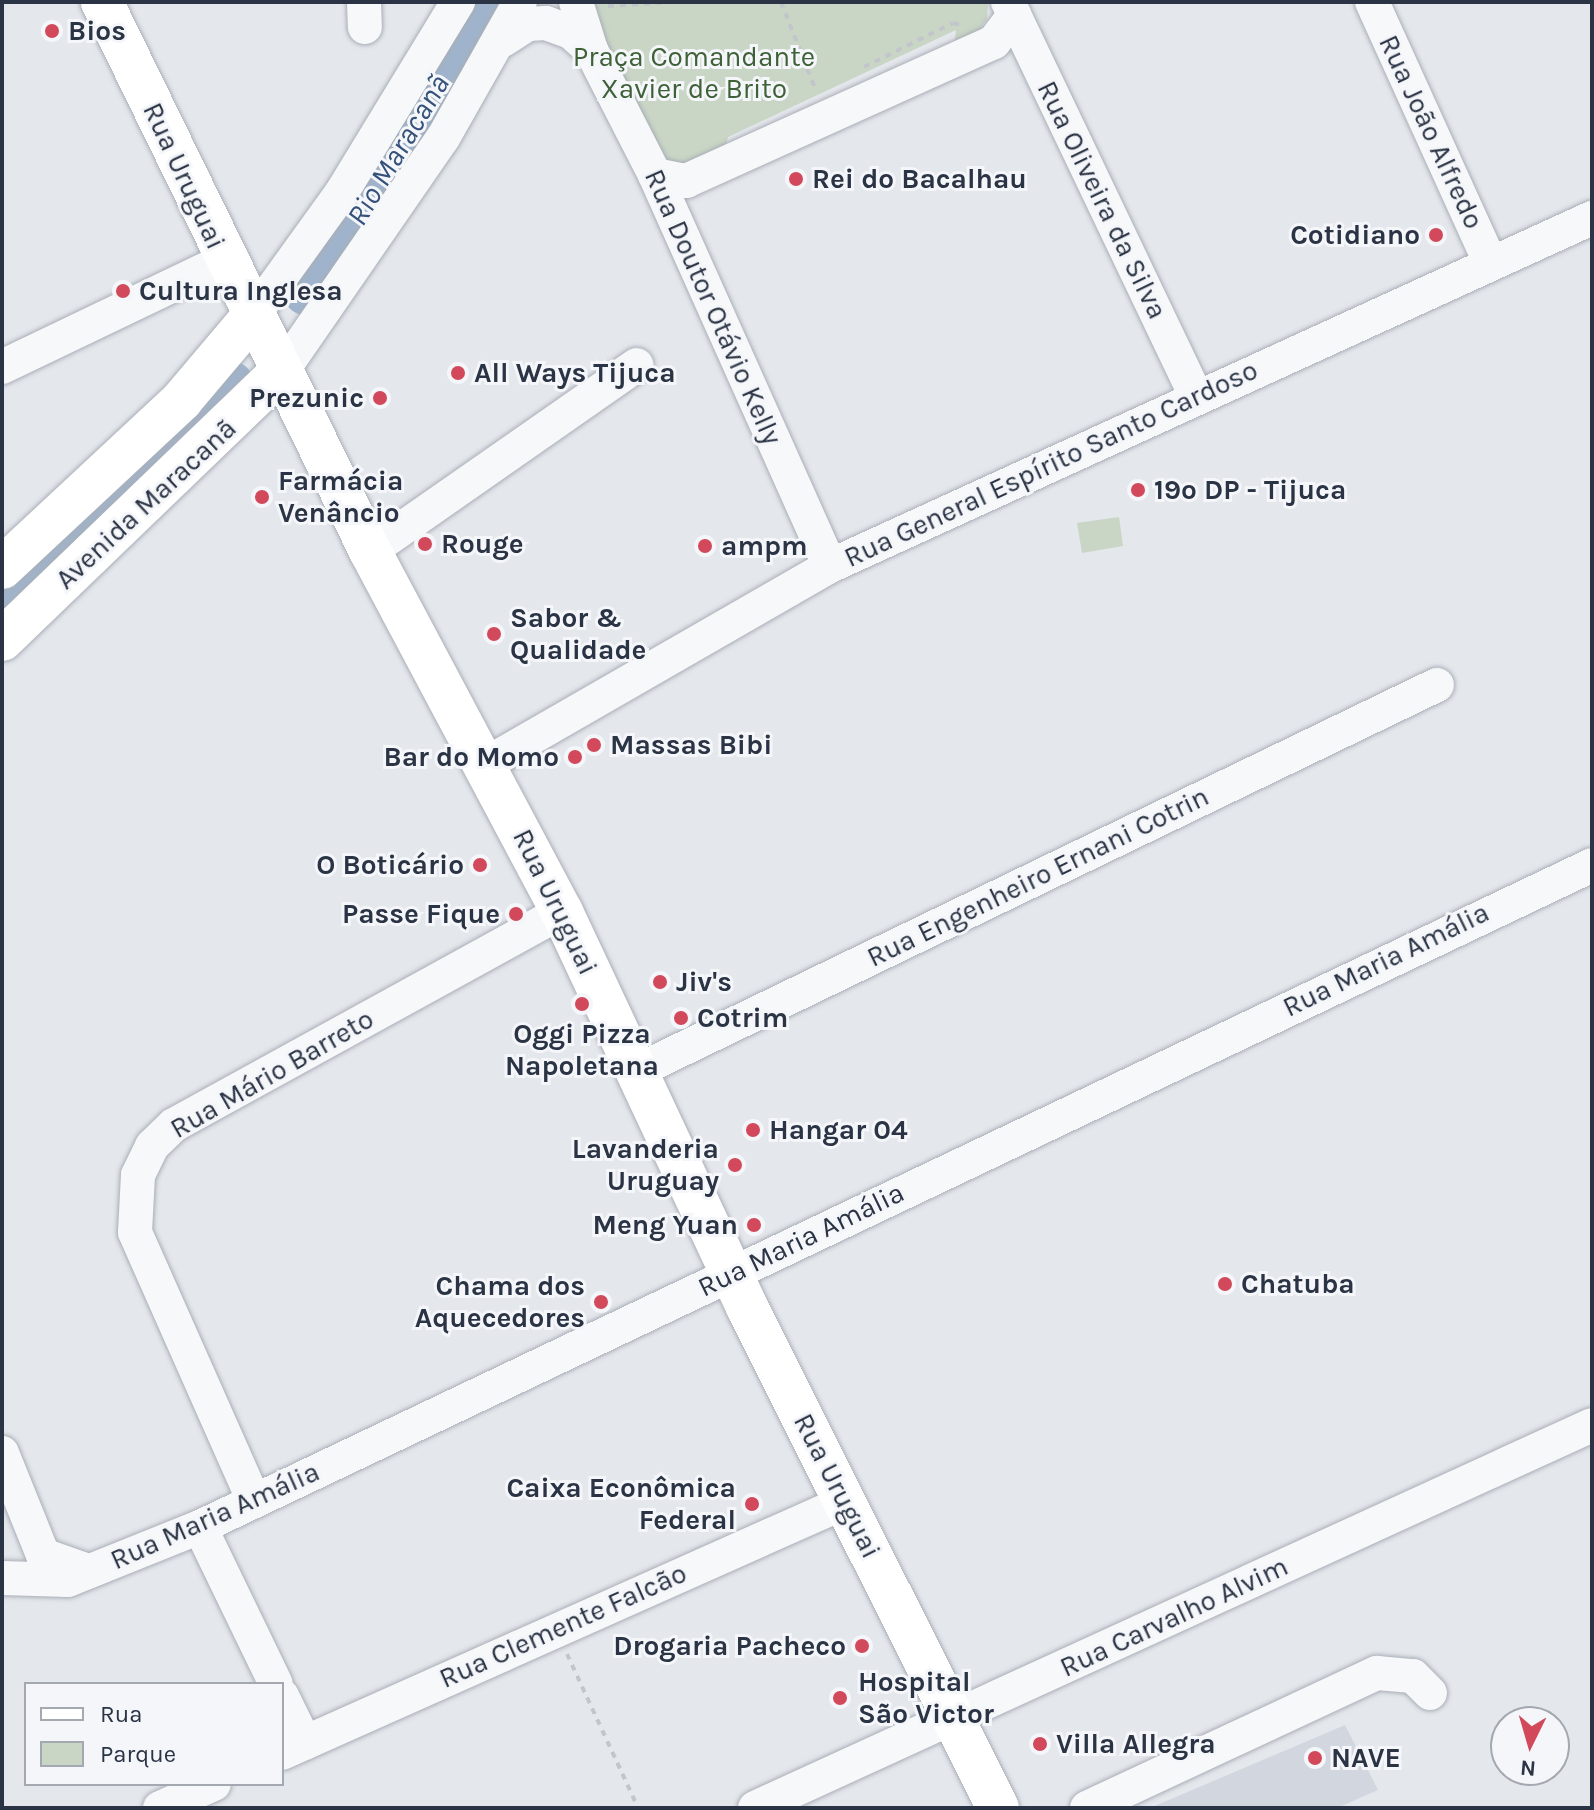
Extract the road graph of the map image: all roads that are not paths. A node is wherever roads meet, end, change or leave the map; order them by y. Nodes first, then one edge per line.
1 (102, 2) edge
2 (458, 2) edge
3 (520, 2) edge
4 (1372, 2) edge
5 (586, 5) edge
6 (1011, 9) edge
7 (503, 40) junction
8 (591, 50) junction
9 (655, 175) junction
10 (1592, 218) edge
11 (225, 260) junction
12 (1490, 262) junction
13 (252, 317) junction
14 (637, 365) dead end
15 (2, 367) edge
16 (282, 371) junction
17 (1196, 397) junction
18 (370, 551) junction
19 (830, 566) junction
20 (2, 568) edge
21 (2, 640) edge
22 (1437, 685) dead end
23 (484, 765) junction
24 (1592, 865) edge
25 (562, 912) junction
26 (639, 1070) junction
27 (731, 1273) junction
28 (1592, 1425) edge
29 (2, 1453) edge
30 (254, 1501) junction
31 (845, 1502) junction
32 (200, 1527) junction
33 (88, 1571) junction
34 (2, 1578) edge
35 (275, 1682) edge
36 (1430, 1693) dead end
37 (284, 1705) edge
38 (955, 1718) junction
39 (293, 1748) edge
40 (210, 1786) edge
41 (160, 1808) edge
42 (755, 1808) edge
43 (998, 1808) edge
44 (1087, 1808) edge

1 - 11 main road, Rua Uruguai
2 - 13 street, Avenida Maracanã
3 - 7 street, Avenida Maracanã
4 - 12 street, Rua João Alfredo
5 - 8 street, Rua Doutor Otávio Kelly
6 - 9 street
6 - 17 street, Rua Oliveira da Silva
7 - 8 street
7 - 16 street, Avenida Maracanã
8 - 9 street, Rua Doutor Otávio Kelly
9 - 19 street, Rua Doutor Otávio Kelly
10 - 12 street, Rua General Espírito Santo Cardoso
11 - 13 main road, Rua Uruguai
11 - 15 street
12 - 17 street, Rua General Espírito Santo Cardoso
13 - 16 main road, Rua Uruguai
13 - 20 main road, Avenida Maracanã
14 - 18 street
16 - 18 main road, Rua Uruguai
16 - 21 main road, Avenida Maracanã
17 - 19 street, Rua General Espírito Santo Cardoso
18 - 23 main road, Rua Uruguai
19 - 23 street, Rua General Espírito Santo Cardoso
22 - 26 street, Rua Engenheiro Ernani Cotrin
23 - 25 main road, Rua Uruguai
24 - 27 street, Rua Maria Amália
25 - 26 main road, Rua Uruguai
25 - 30 street, Rua Mário Barreto
26 - 27 main road, Rua Uruguai
27 - 30 street, Rua Maria Amália
27 - 31 main road, Rua Uruguai
28 - 38 street, Rua Carvalho Alvim
29 - 33 street
30 - 32 street, Rua Maria Amália
31 - 38 main road, Rua Uruguai
31 - 39 street, Rua Clemente Falcão
32 - 33 street, Rua Maria Amália
32 - 35 street
33 - 34 street, Rua Maria Amália
36 - 44 street
37 - 39 street
38 - 42 street, Rua Carvalho Alvim
38 - 43 main road, Rua Uruguai
40 - 41 street

